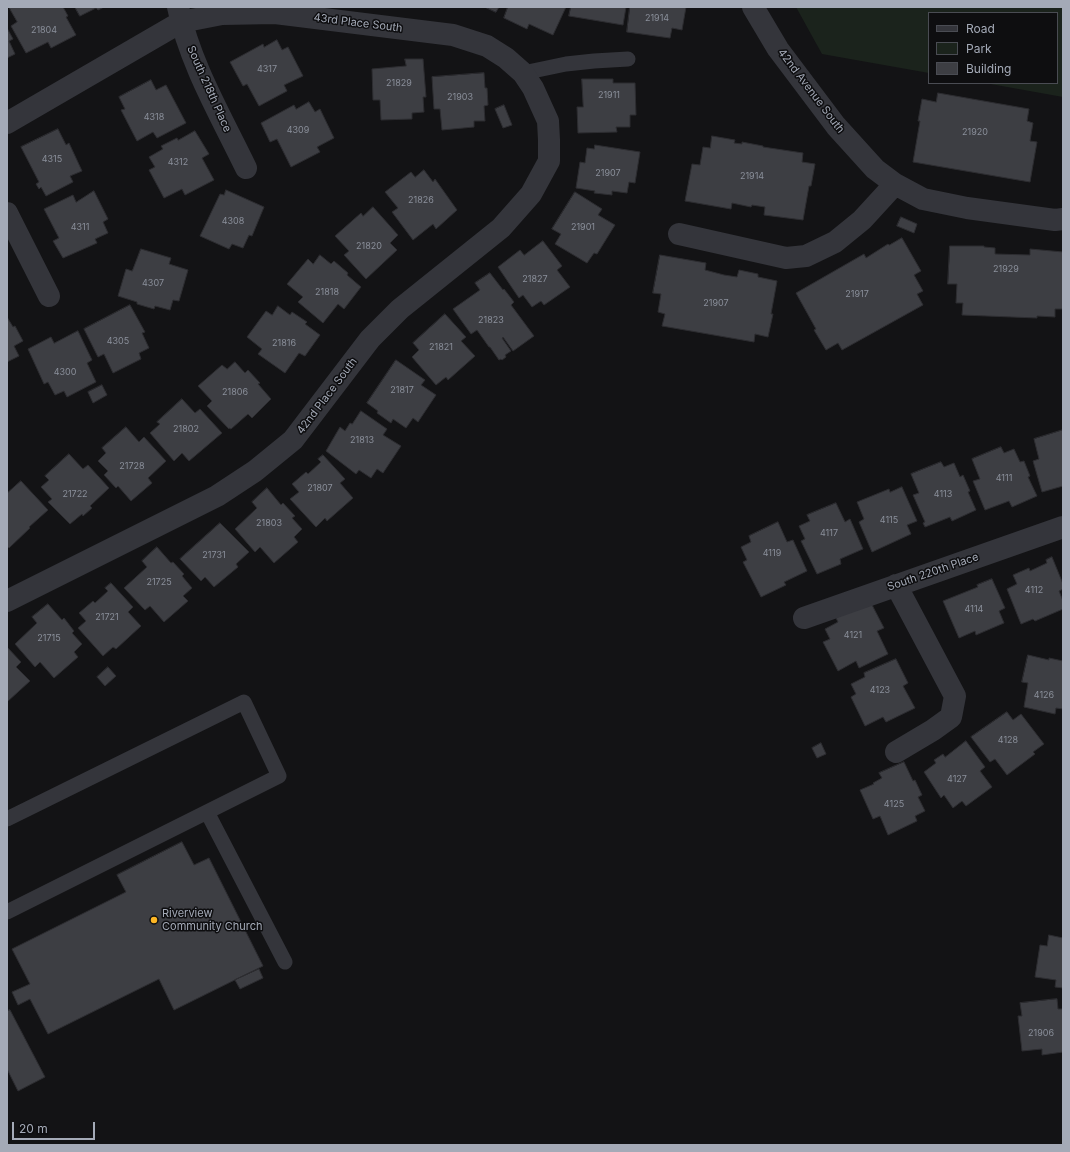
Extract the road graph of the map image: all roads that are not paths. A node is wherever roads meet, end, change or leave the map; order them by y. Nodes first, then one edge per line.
1 (753, 7) edge
2 (180, 15) edge
3 (628, 59) dead end
4 (523, 73) junction
5 (540, 103) joint
6 (7, 123) edge
7 (246, 168) dead end
8 (895, 184) junction
9 (7, 213) edge
10 (1063, 219) edge
11 (679, 234) dead end
12 (49, 296) dead end
13 (1063, 527) edge
14 (896, 585) junction
15 (7, 601) edge
16 (804, 618) dead end
17 (896, 752) dead end
18 (207, 812) junction
19 (7, 819) edge
20 (7, 912) edge
21 (284, 962) dead end

1 - 8 street, 42nd Avenue South
2 - 4 street, 43rd Place South
2 - 6 street, 43rd Place South
2 - 7 street, South 218th Place
3 - 4 lane
4 - 5 street, 43rd Place South
5 - 15 street, 42nd Place South
8 - 10 street, 42nd Avenue South
8 - 11 street
9 - 12 street
13 - 14 street, South 220th Place
14 - 16 street, South 220th Place
14 - 17 street
18 - 19 lane
18 - 20 lane
18 - 21 lane

